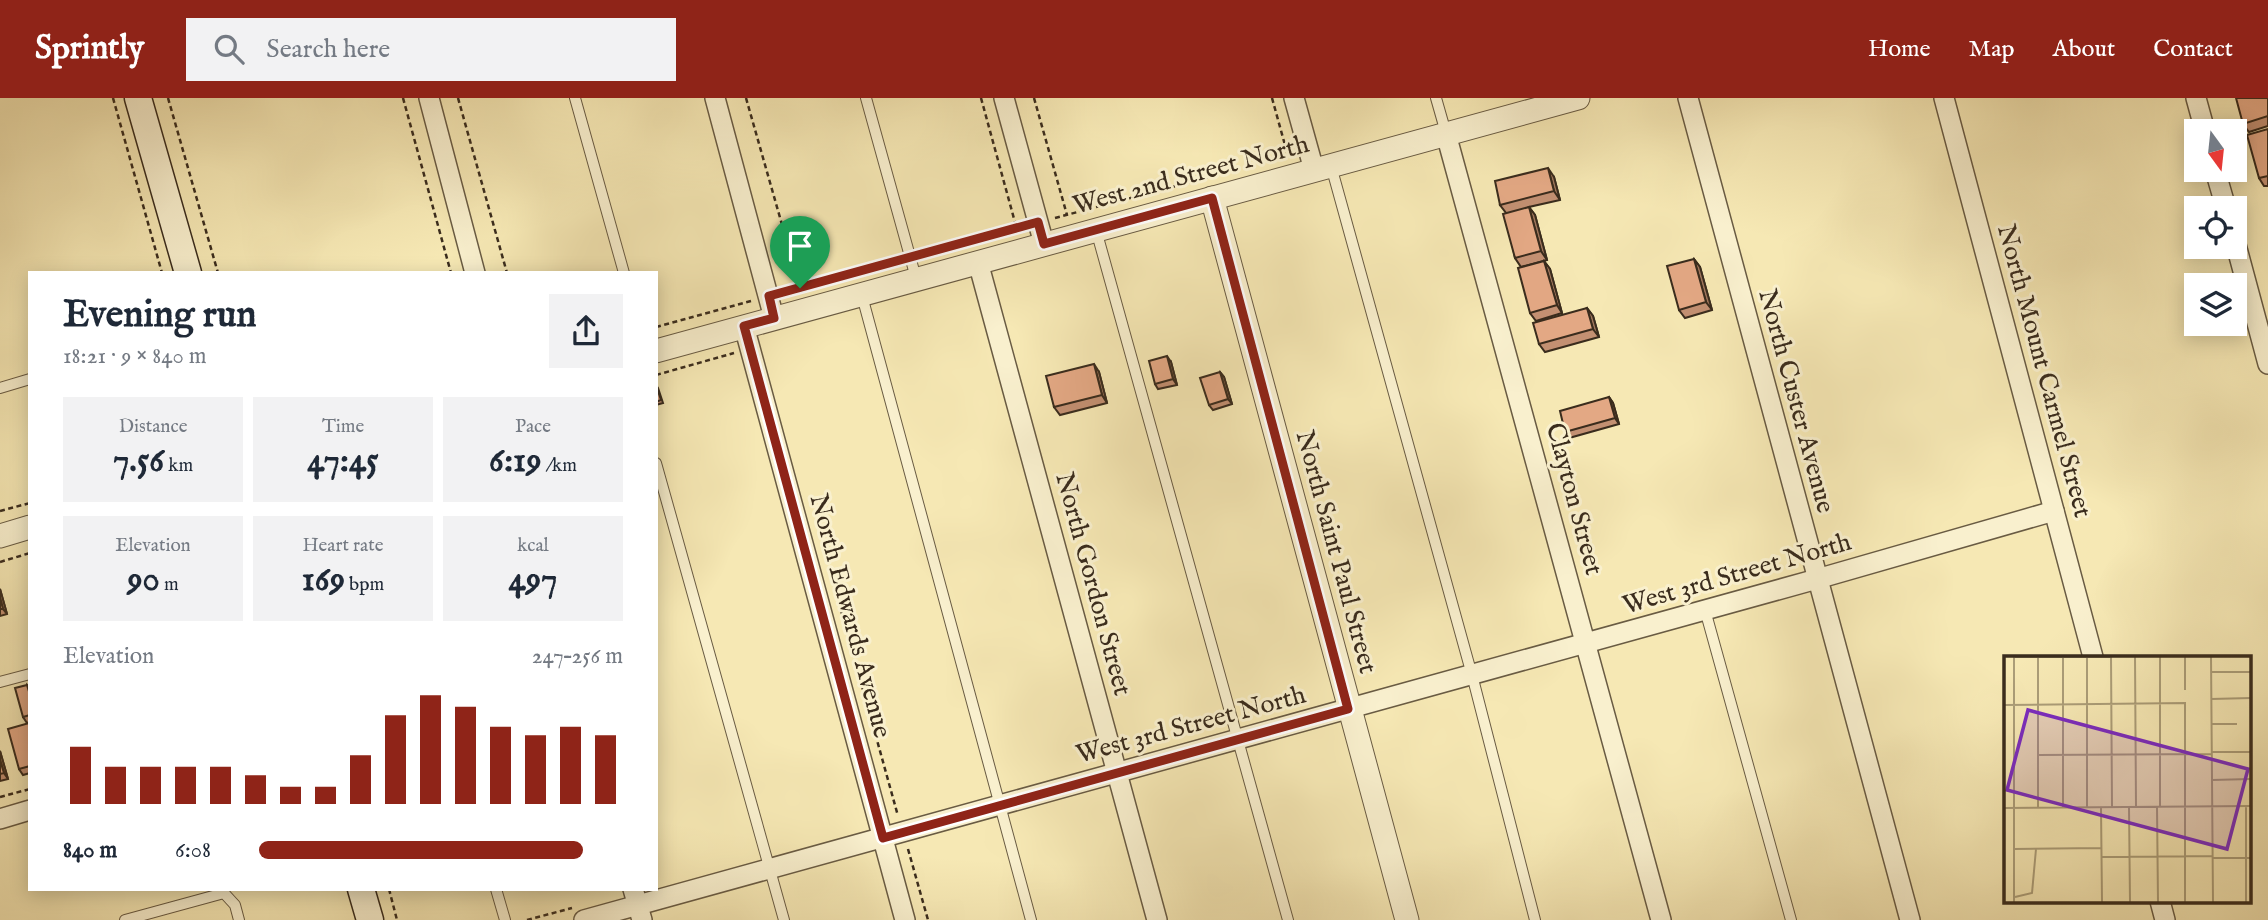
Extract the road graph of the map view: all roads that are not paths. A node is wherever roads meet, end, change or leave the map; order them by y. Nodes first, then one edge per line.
1 (138, 98) edge
2 (429, 98) edge
3 (575, 98) edge
4 (715, 98) edge
5 (866, 98) edge
6 (1004, 98) edge
7 (1294, 98) edge
8 (1436, 98) edge
9 (1578, 98) edge
10 (1688, 98) edge
11 (1944, 98) edge
12 (2196, 98) edge
13 (2202, 119) edge
14 (1446, 134) junction
15 (1318, 162) junction
16 (1212, 198) junction
17 (1096, 230) junction
18 (1041, 233) junction
19 (2240, 259) edge
20 (978, 262) junction
21 (913, 268) junction
22 (187, 271) edge
23 (474, 271) edge
24 (623, 271) edge
25 (862, 294) junction
26 (771, 307) junction
27 (744, 326) junction
28 (658, 350) edge
29 (2268, 364) edge
30 (28, 380) edge
31 (0, 388) edge
32 (658, 470) edge
33 (2053, 511) junction
34 (28, 528) edge
35 (0, 536) edge
36 (1817, 579) junction
37 (1705, 610) junction
38 (1586, 643) junction
39 (2094, 656) edge
40 (28, 675) edge
41 (1472, 675) junction
42 (0, 682) edge
43 (1348, 709) junction
44 (1240, 739) junction
45 (1117, 773) junction
46 (999, 805) junction
47 (28, 811) edge
48 (0, 819) edge
49 (883, 838) junction
50 (770, 868) junction
51 (362, 891) edge
52 (497, 891) edge
53 (2160, 902) edge
54 (638, 905) edge
55 (125, 920) edge
56 (239, 920) edge
57 (370, 920) edge
58 (505, 920) edge
59 (584, 920) edge
60 (784, 920) edge
61 (905, 920) edge
62 (1031, 920) edge
63 (1157, 920) edge
64 (1288, 920) edge
65 (1407, 920) edge
66 (1535, 920) edge
67 (1661, 920) edge
68 (1791, 920) edge
69 (1910, 920) edge
70 (2165, 920) edge

1 - 22 main road
2 - 23 street
3 - 24 lane
4 - 26 street
5 - 21 lane
6 - 18 street
7 - 15 street
8 - 14 lane
9 - 14 street, West 2nd Street North
10 - 36 street, North Custer Avenue
11 - 33 street, North Mount Carmel Street
12 - 13 street
14 - 15 street, West 2nd Street North
14 - 38 street, Clayton Street
15 - 16 street, West 2nd Street North
15 - 41 lane
16 - 17 street, West 2nd Street North
16 - 43 street, North Saint Paul Street
17 - 18 street, West 2nd Street North
17 - 44 lane
18 - 20 street, West 2nd Street North
19 - 29 street
20 - 21 street, West 2nd Street North
20 - 45 street, North Gordon Street
21 - 25 street, West 2nd Street North
25 - 26 street, West 2nd Street North
25 - 46 lane
26 - 27 street, West 2nd Street North
27 - 28 street, West 2nd Street North
27 - 49 street, North Edwards Avenue
30 - 31 lane
32 - 50 lane
33 - 36 street, West 3rd Street North
33 - 39 street, North Mount Carmel Street
34 - 35 street
36 - 37 street, West 3rd Street North
36 - 69 street, North Custer Avenue
37 - 38 street, West 3rd Street North
37 - 68 lane
38 - 41 street, West 3rd Street North
38 - 67 street, Clayton Street
40 - 42 lane
41 - 43 street, West 3rd Street North
41 - 66 lane
43 - 44 street, West 3rd Street North
43 - 65 street, North Saint Paul Street
44 - 45 street, West 3rd Street North
44 - 64 lane
45 - 46 street, West 3rd Street North
45 - 63 street, North Gordon Street
46 - 49 street, West 3rd Street North
46 - 62 lane
47 - 48 street
49 - 50 street, West 3rd Street North
49 - 61 street, North Edwards Avenue
50 - 54 street, West 3rd Street North
50 - 60 lane
51 - 57 main road
52 - 58 lane
53 - 70 street
54 - 59 street, West 3rd Street North
55 - 56 lane

